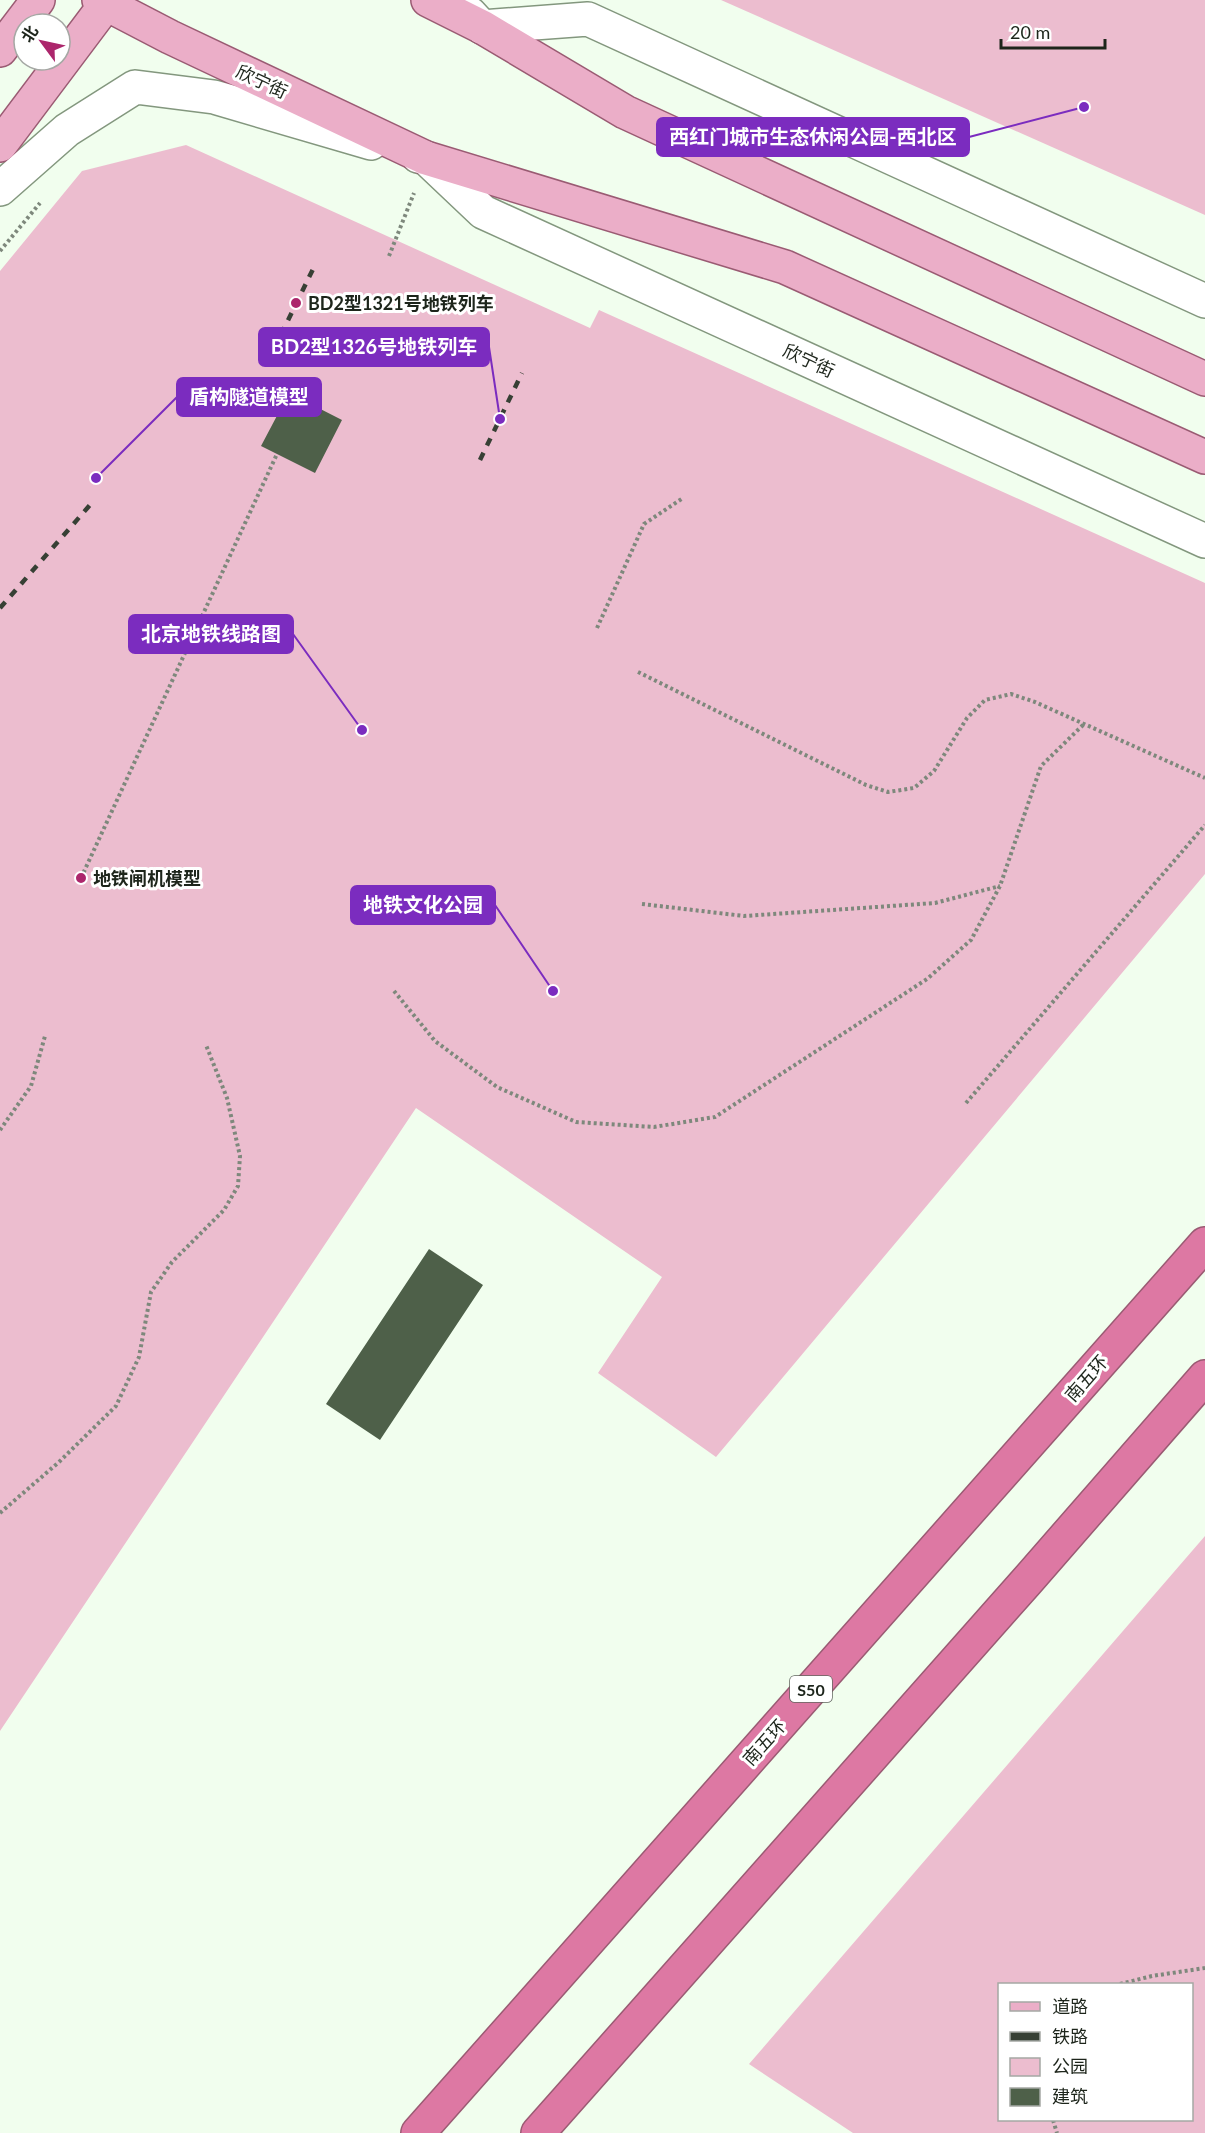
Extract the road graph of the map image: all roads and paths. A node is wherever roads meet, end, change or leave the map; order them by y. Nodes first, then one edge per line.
1 (38, 0) edge
2 (428, 0) edge
3 (455, 0) edge
4 (105, 1) edge
5 (482, 27) junction
6 (0, 50) edge
7 (0, 145) edge
8 (426, 158) junction
9 (0, 189) edge
10 (389, 256) dead end
11 (1205, 301) edge
12 (1205, 379) edge
13 (277, 454) dead end
14 (1205, 457) edge
15 (683, 498) dead end
16 (1205, 541) edge
17 (597, 628) dead end
18 (638, 672) dead end
19 (1083, 725) junction
20 (1205, 778) edge
21 (1205, 825) edge
22 (81, 879) dead end
23 (1000, 886) junction
24 (642, 904) dead end
25 (394, 991) dead end
26 (45, 1036) dead end
27 (206, 1045) dead end
28 (966, 1103) dead end
29 (0, 1130) edge
30 (1205, 1244) edge
31 (1205, 1377) edge
32 (0, 1513) edge
33 (1205, 1968) edge
34 (1124, 1983) edge
35 (418, 2133) edge
36 (538, 2133) edge

1 - 6 main road
2 - 5 main road
3 - 5 street
4 - 7 main road
4 - 8 main road, 欣宁街
5 - 11 street
5 - 12 main road
8 - 9 street
8 - 10 path
8 - 14 main road, 欣宁街
8 - 16 street, 欣宁街
13 - 22 path
15 - 17 path
18 - 19 path
19 - 20 path
19 - 23 path
21 - 28 path
23 - 24 path
23 - 25 path
26 - 29 path
27 - 32 path
30 - 35 highway, 南五环 / S50
31 - 36 highway
33 - 34 path

